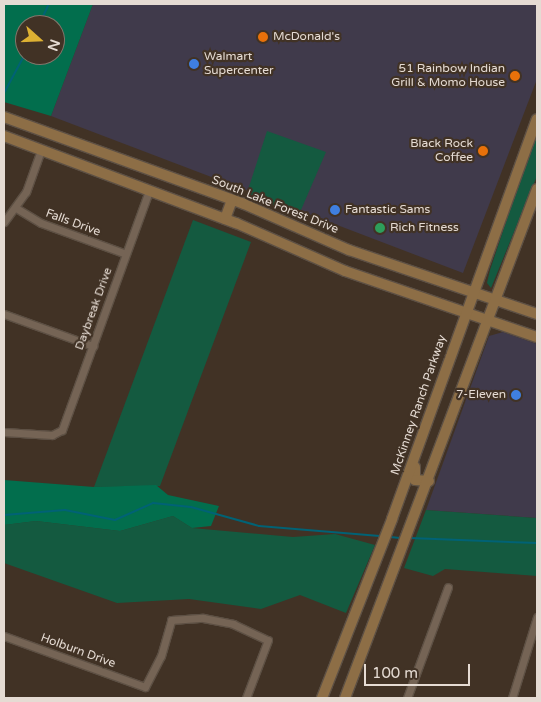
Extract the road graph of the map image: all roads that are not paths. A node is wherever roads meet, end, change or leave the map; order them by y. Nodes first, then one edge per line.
1 (4, 117) edge
2 (537, 119) edge
3 (48, 133) junction
4 (4, 136) edge
5 (41, 150) junction
6 (537, 189) edge
7 (149, 191) junction
8 (232, 200) junction
9 (16, 208) junction
10 (225, 219) junction
11 (4, 222) edge
12 (126, 254) junction
13 (472, 291) junction
14 (495, 300) junction
15 (465, 312) junction
16 (4, 314) edge
17 (537, 314) edge
18 (488, 320) junction
19 (537, 337) edge
20 (93, 346) junction
21 (4, 432) edge
22 (420, 442) junction
23 (429, 481) junction
24 (448, 587) dead end
25 (537, 617) edge
26 (4, 636) edge
27 (246, 698) edge
28 (322, 698) edge
29 (346, 698) edge
30 (407, 698) edge
31 (512, 698) edge

1 - 3 main road, South Lake Forest Drive
2 - 13 main road, McKinney Ranch Parkway
3 - 5 main road
3 - 8 main road, South Lake Forest Drive
4 - 5 main road
5 - 7 main road
5 - 9 street
6 - 14 main road
7 - 10 main road
7 - 12 street, Daybreak Drive
8 - 10 main road
8 - 13 main road, South Lake Forest Drive
9 - 11 street
9 - 12 street, Falls Drive
10 - 15 main road
12 - 20 street, Daybreak Drive
13 - 14 main road, South Lake Forest Drive
13 - 15 main road, McKinney Ranch Parkway
14 - 17 main road, South Lake Forest Drive
14 - 18 main road
15 - 18 main road
15 - 22 main road, McKinney Ranch Parkway
16 - 20 street
18 - 19 main road
18 - 23 main road
20 - 21 street, Daybreak Drive
22 - 23 main road
22 - 28 main road, McKinney Ranch Parkway
23 - 29 main road
24 - 30 street
25 - 31 street
26 - 27 street, Holburn Drive

